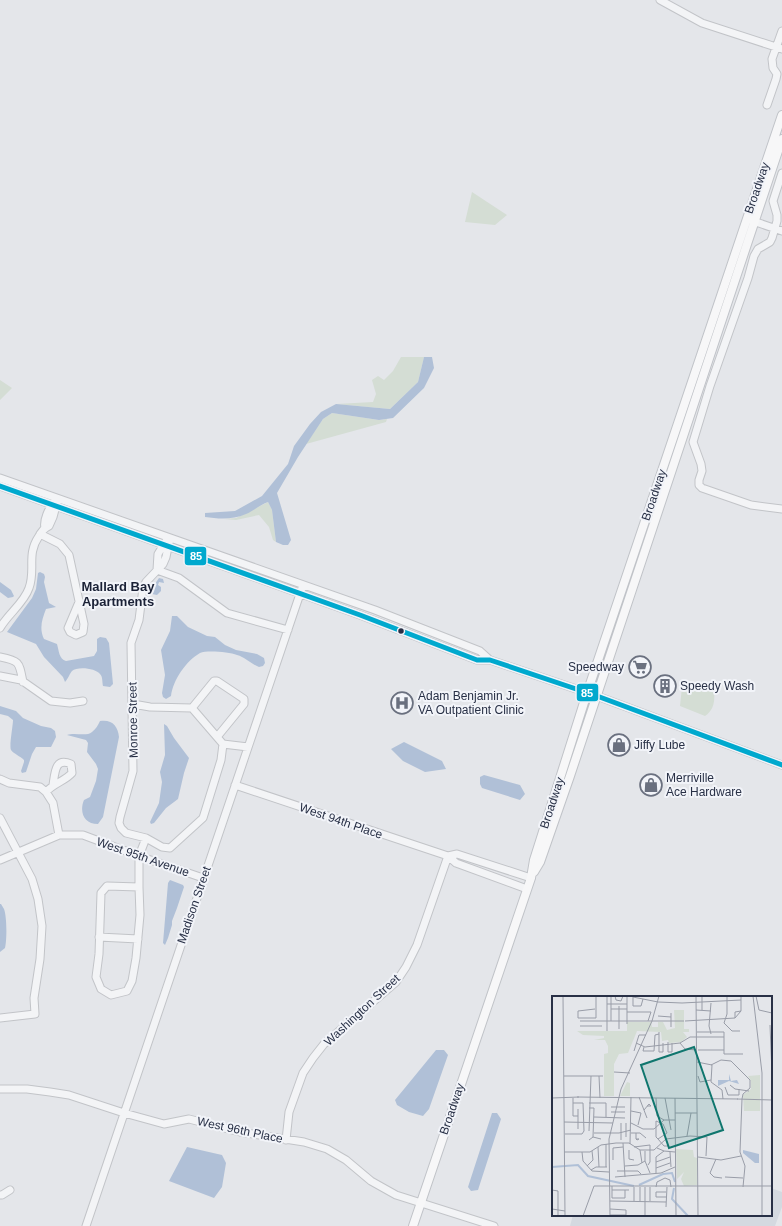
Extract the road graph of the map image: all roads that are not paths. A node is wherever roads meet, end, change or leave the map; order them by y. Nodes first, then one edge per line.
1 (660, 0) edge
2 (782, 31) edge
3 (779, 48) edge
4 (767, 105) dead end
5 (782, 115) edge
6 (782, 139) edge
7 (782, 173) edge
8 (751, 220) junction
9 (778, 230) edge
10 (0, 478) edge
11 (0, 486) edge
12 (57, 498) junction
13 (54, 505) junction
14 (782, 509) edge
15 (40, 534) junction
16 (170, 537) junction
17 (166, 545) junction
18 (156, 570) junction
19 (303, 585) junction
20 (301, 594) junction
21 (79, 602) dead end
22 (0, 628) edge
23 (288, 630) junction
24 (0, 657) edge
25 (490, 660) junction
26 (0, 676) edge
27 (23, 682) junction
28 (587, 693) junction
29 (597, 696) junction
30 (83, 701) dead end
31 (133, 704) junction
32 (192, 708) junction
33 (217, 737) junction
34 (223, 744) junction
35 (248, 747) junction
36 (782, 765) edge
37 (0, 779) edge
38 (53, 785) dead end
39 (235, 785) junction
40 (46, 792) junction
41 (0, 818) edge
42 (59, 835) junction
43 (146, 838) junction
44 (17, 852) junction
45 (139, 856) junction
46 (448, 856) junction
47 (0, 860) edge
48 (203, 878) junction
49 (531, 878) junction
50 (139, 887) junction
51 (527, 889) junction
52 (99, 938) junction
53 (138, 939) junction
54 (0, 1018) edge
55 (0, 1089) edge
56 (124, 1113) junction
57 (286, 1140) junction
58 (10, 1190) dead end
59 (0, 1195) edge
60 (420, 1203) junction
61 (86, 1226) edge
62 (413, 1226) edge
63 (494, 1226) edge

1 - 3 street
2 - 3 street
3 - 4 street
5 - 8 main road, Broadway
6 - 8 main road, Broadway
7 - 9 street
8 - 9 street
8 - 28 main road, Broadway
8 - 29 main road, Broadway
9 - 14 street
10 - 12 street
11 - 13 street
12 - 13 street
12 - 16 street
13 - 15 street
13 - 17 street
15 - 21 street
15 - 22 street
16 - 17 street, Monroe Street
16 - 19 street
17 - 18 street, Monroe Street
17 - 20 street
18 - 23 street
18 - 31 street, Monroe Street
19 - 20 street, Madison Street
19 - 25 street
20 - 23 street, Madison Street
20 - 25 street
23 - 35 street, Madison Street
24 - 27 street
25 - 28 street
26 - 27 street
27 - 30 street
28 - 29 street
28 - 49 main road, Broadway
29 - 36 street
29 - 49 main road, Broadway
31 - 32 street
31 - 43 street, Monroe Street
32 - 33 street
32 - 33 street
33 - 34 street
34 - 35 street
34 - 43 street
35 - 39 street, Madison Street
37 - 40 street
38 - 40 street
39 - 46 street, West 94th Place
39 - 48 street, Madison Street
40 - 42 street
41 - 44 street
42 - 44 street
42 - 45 street, West 95th Avenue
43 - 45 street
44 - 47 street
44 - 54 street
45 - 48 street, West 95th Avenue
45 - 50 street
46 - 49 street, West 94th Place
46 - 51 street, West 94th Place
46 - 57 street, Washington Street
48 - 56 street, Madison Street
49 - 51 main road, Broadway
50 - 52 street
50 - 53 street
51 - 60 main road, Broadway
52 - 53 street
52 - 53 street
55 - 56 street, West 96th Place
56 - 57 street, West 96th Place
56 - 61 street, Madison Street
57 - 60 street, West 96th Place
58 - 59 street
60 - 62 main road, Broadway
60 - 63 street, West 96th Place

